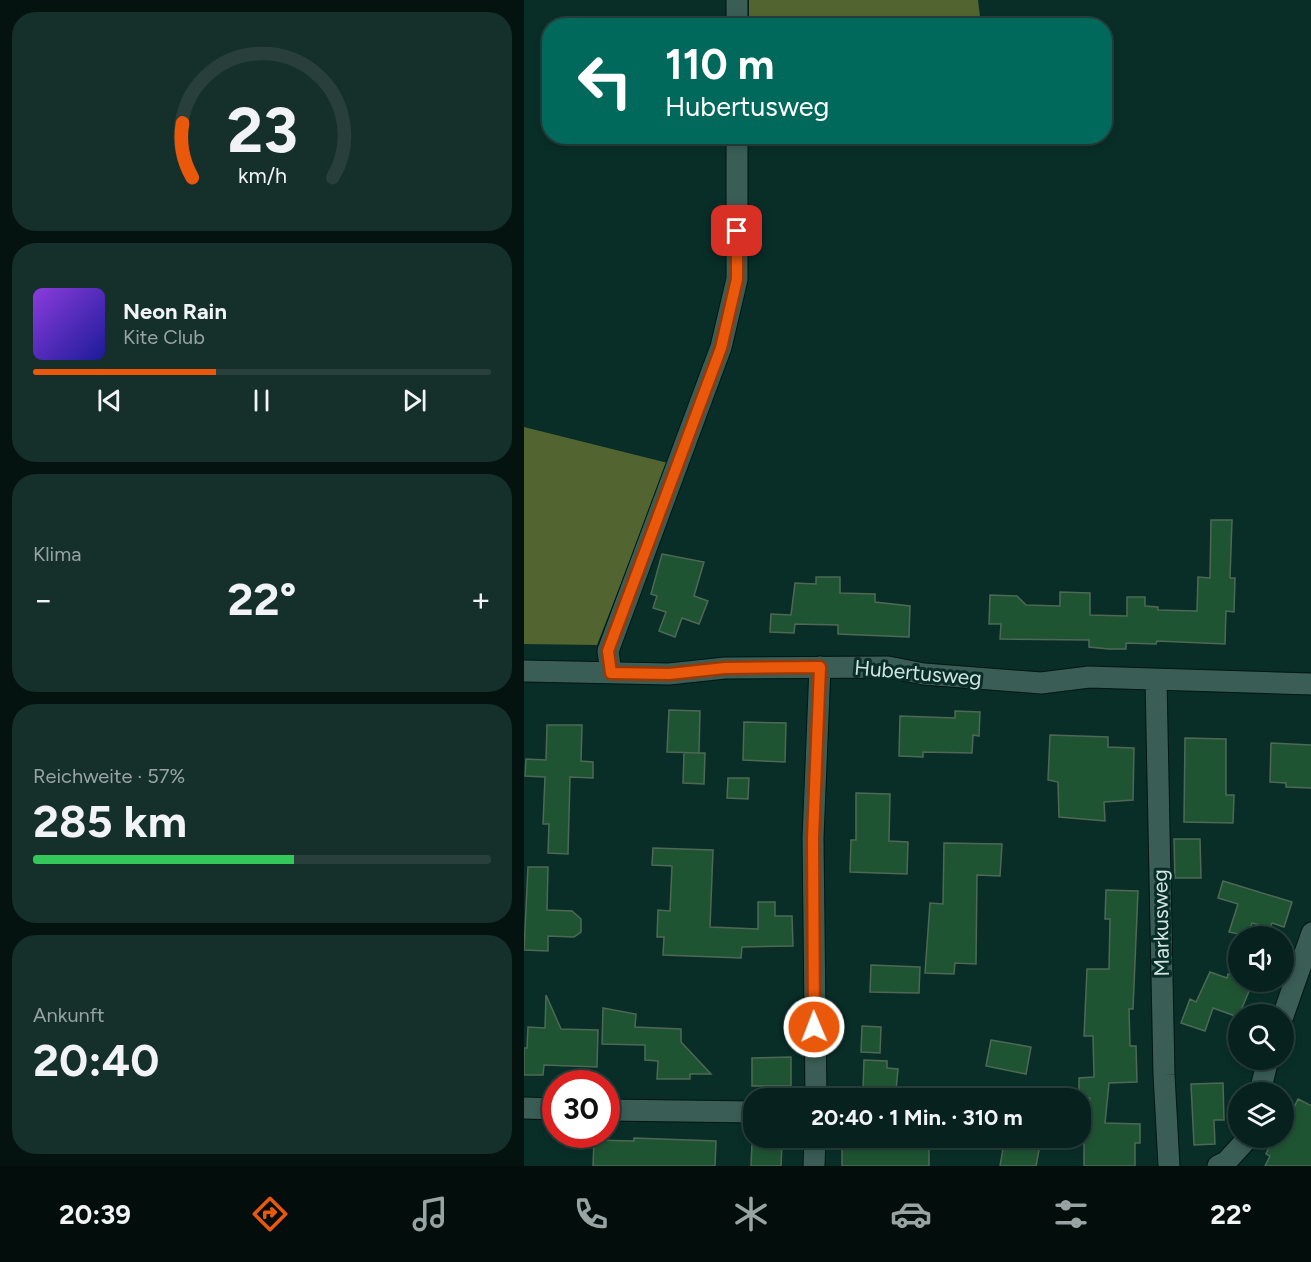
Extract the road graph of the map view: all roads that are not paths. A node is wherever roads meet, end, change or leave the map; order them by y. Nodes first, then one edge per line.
1 (737, 0) edge
2 (737, 18) edge
3 (737, 144) edge
4 (820, 667) junction
5 (524, 670) edge
6 (611, 673) junction
7 (1156, 680) junction
8 (1312, 684) edge
9 (1312, 933) edge
10 (1287, 1004) edge
11 (816, 1088) edge
12 (524, 1108) edge
13 (542, 1109) edge
14 (620, 1110) edge
15 (743, 1112) edge
16 (815, 1148) edge
17 (1239, 1148) edge
18 (814, 1166) edge
19 (1169, 1166) edge
20 (1218, 1166) edge

1 - 2 street
3 - 6 street
4 - 6 street, Hubertusweg
4 - 7 street, Hubertusweg
4 - 11 street
5 - 6 street, Hubertusweg
7 - 8 street, Hubertusweg
7 - 19 street, Markusweg
9 - 10 street
12 - 13 street
14 - 15 street
16 - 18 street
17 - 20 street

